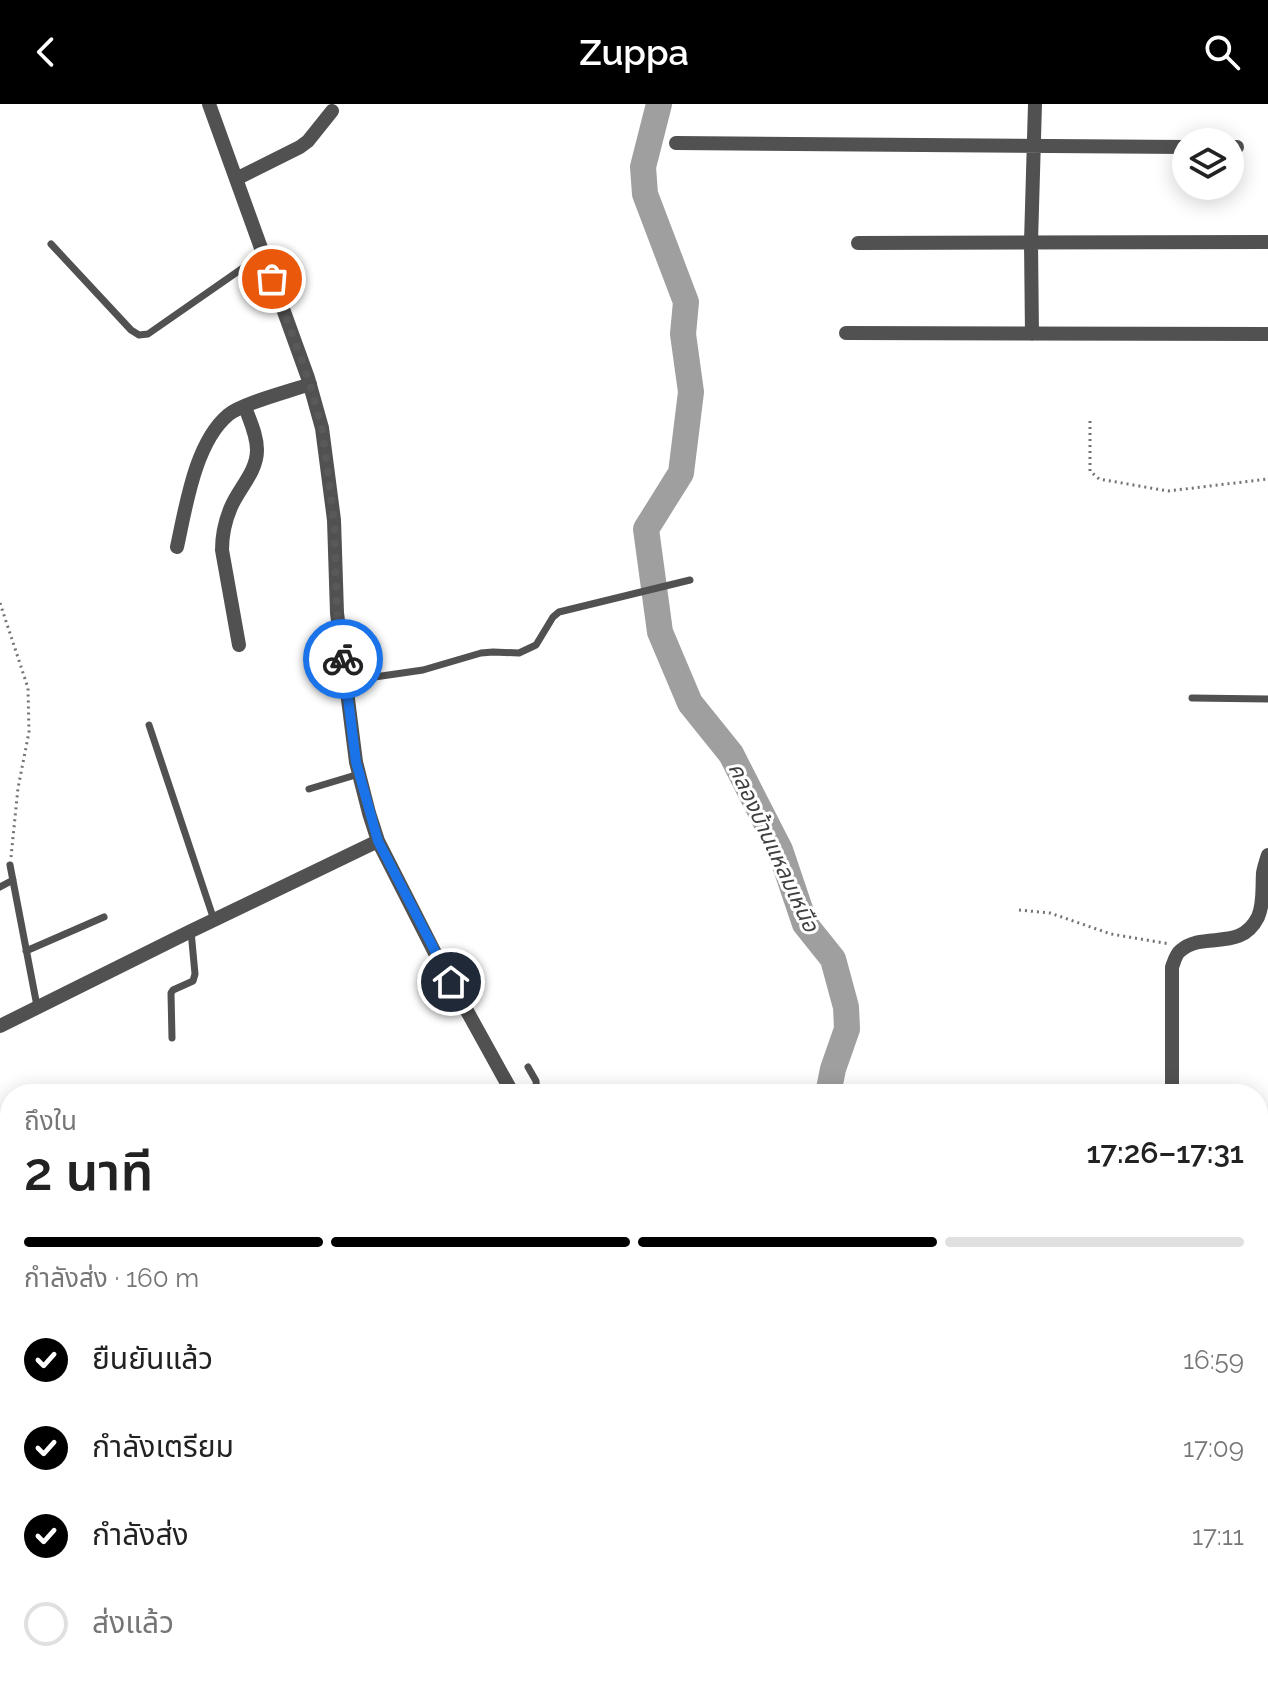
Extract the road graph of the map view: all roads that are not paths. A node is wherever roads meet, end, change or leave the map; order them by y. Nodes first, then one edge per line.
1 (209, 104) edge
2 (1035, 104) edge
3 (332, 111) dead end
4 (676, 143) dead end
5 (1034, 146) junction
6 (1172, 147) edge
7 (236, 179) junction
8 (1031, 242) junction
9 (1268, 242) edge
10 (858, 243) dead end
11 (51, 244) dead end
12 (263, 254) junction
13 (846, 333) dead end
14 (1032, 334) junction
15 (1268, 334) edge
16 (310, 384) junction
17 (245, 407) junction
18 (177, 547) dead end
19 (690, 580) dead end
20 (239, 645) dead end
21 (346, 681) junction
22 (1192, 698) dead end
23 (1268, 699) edge
24 (149, 725) dead end
25 (359, 774) junction
26 (309, 789) dead end
27 (378, 841) junction
28 (1268, 855) edge
29 (10, 865) road end
30 (13, 880) junction
31 (0, 887) edge
32 (104, 917) dead end
33 (214, 920) junction
34 (191, 931) junction
35 (26, 951) junction
36 (37, 1006) junction
37 (0, 1026) edge
38 (172, 1038) dead end
39 (528, 1067) dead end
40 (507, 1084) edge
41 (537, 1084) edge
42 (1172, 1084) edge

1 - 7 street
2 - 5 street
3 - 7 street
4 - 5 street
5 - 6 street
5 - 8 street
7 - 12 street
8 - 9 street
8 - 10 street
8 - 14 street
11 - 12 lane
12 - 16 street
13 - 14 street
14 - 15 street
16 - 17 street
16 - 21 street
17 - 18 street
17 - 20 street
19 - 21 lane
21 - 25 street
22 - 23 lane
24 - 33 lane
25 - 26 lane
25 - 27 street
27 - 33 street
27 - 40 street
28 - 42 street
29 - 30 lane
30 - 31 lane
30 - 35 lane
32 - 35 lane
33 - 34 street
34 - 36 street
34 - 38 lane
35 - 36 lane
36 - 37 street
39 - 41 lane

